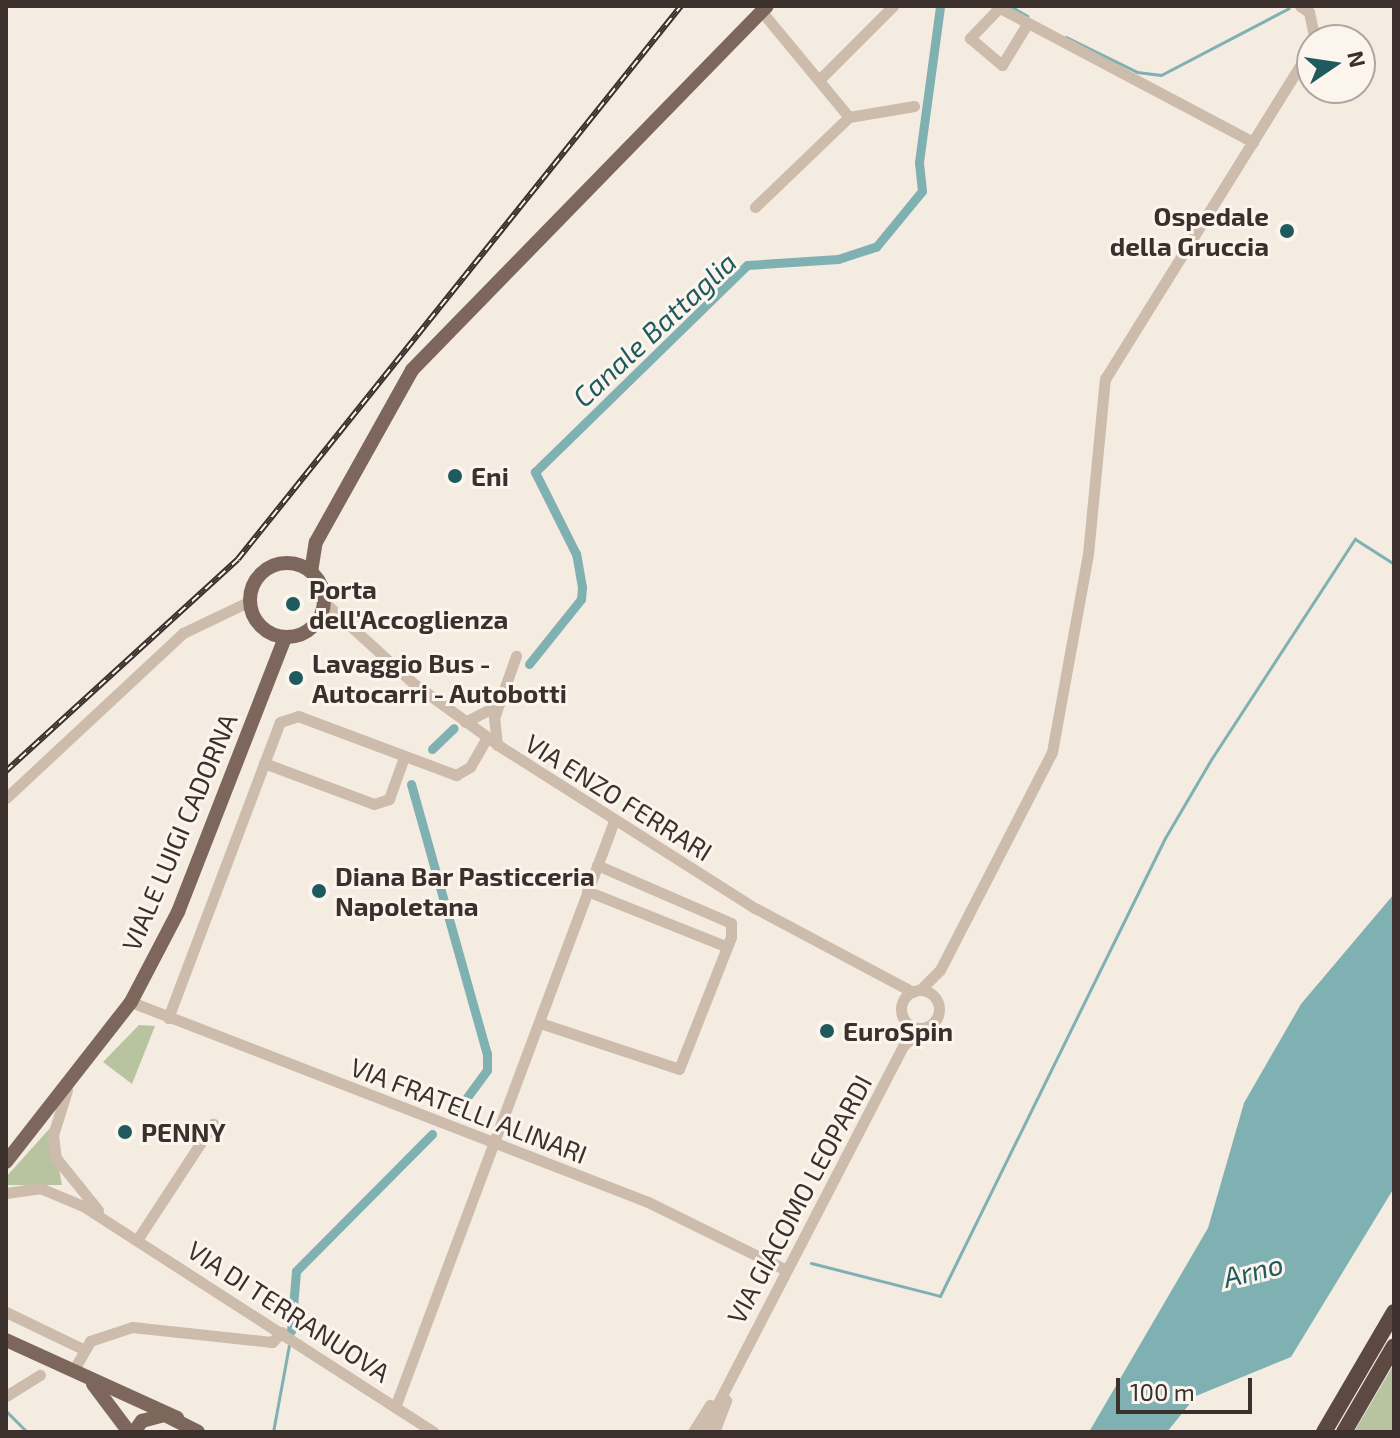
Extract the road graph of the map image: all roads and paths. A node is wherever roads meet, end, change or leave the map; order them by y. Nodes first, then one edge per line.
1 (893, 6) edge
2 (998, 7) edge
3 (764, 9) edge
4 (1027, 24) junction
5 (1296, 72) edge
6 (821, 78) junction
7 (914, 106) dead end
8 (849, 117) junction
9 (1253, 142) junction
10 (755, 207) dead end
11 (316, 542) junction
12 (292, 563) junction
13 (311, 572) junction
14 (250, 601) junction
15 (324, 602) junction
16 (319, 619) junction
17 (349, 626) junction
18 (267, 631) junction
19 (285, 637) junction
20 (516, 656) dead end
21 (272, 669) junction
22 (498, 705) junction
23 (465, 722) junction
24 (492, 741) junction
25 (404, 757) junction
26 (264, 763) junction
27 (6, 798) edge
28 (614, 821) junction
29 (597, 865) junction
30 (587, 891) junction
31 (725, 946) junction
32 (940, 970) junction
33 (883, 979) junction
34 (916, 991) junction
35 (935, 998) junction
36 (131, 1002) junction
37 (903, 1013) junction
38 (168, 1018) junction
39 (540, 1023) junction
40 (922, 1028) junction
41 (903, 1046) junction
42 (67, 1090) junction
43 (213, 1124) dead end
44 (496, 1145) junction
45 (8, 1155) edge
46 (6, 1193) edge
47 (120, 1229) junction
48 (137, 1240) junction
49 (786, 1270) junction
50 (6, 1312) edge
51 (1394, 1312) edge
52 (282, 1332) junction
53 (6, 1340) edge
54 (1394, 1346) edge
55 (83, 1349) junction
56 (734, 1373) junction
57 (79, 1374) junction
58 (40, 1375) dead end
59 (6, 1396) edge
60 (395, 1407) junction
61 (177, 1418) junction
62 (131, 1432) edge
63 (198, 1432) edge
64 (434, 1432) edge
65 (693, 1432) edge
66 (703, 1432) edge
67 (714, 1432) edge
68 (1324, 1432) edge
69 (1344, 1432) edge

1 - 6 street
2 - 4 street
2 - 4 street
3 - 6 street
3 - 11 main road
4 - 9 street
5 - 9 street, VIA GIACOMO LEOPARDI
6 - 8 street
7 - 8 street
8 - 10 street
9 - 32 street, VIA GIACOMO LEOPARDI
11 - 12 main road
11 - 13 main road
12 - 13 main road
12 - 14 main road
13 - 15 main road
14 - 18 main road
14 - 27 street
15 - 16 main road
15 - 17 street, VIA ENZO FERRARI
16 - 17 street
16 - 19 main road
17 - 23 street, VIA ENZO FERRARI
18 - 19 main road
18 - 21 main road, VIALE LUIGI CADORNA
19 - 21 main road, VIALE LUIGI CADORNA
20 - 22 street
21 - 36 main road, VIALE LUIGI CADORNA
22 - 23 street
22 - 24 street
23 - 24 street, VIA ENZO FERRARI
24 - 25 street
24 - 28 street, VIA ENZO FERRARI
25 - 26 street
25 - 26 street
26 - 38 street
28 - 29 street
28 - 33 street, VIA ENZO FERRARI
29 - 30 street
29 - 31 street
30 - 31 street
30 - 39 street
31 - 39 street
32 - 34 street, VIA GIACOMO LEOPARDI
32 - 35 street, VIA GIACOMO LEOPARDI
33 - 34 street, VIA ENZO FERRARI
33 - 37 street
34 - 35 street
34 - 37 street, VIA GIACOMO LEOPARDI
35 - 40 street, VIA GIACOMO LEOPARDI
36 - 38 street, VIA FRATELLI ALINARI
36 - 42 main road, VIALE LUIGI CADORNA
37 - 40 street
37 - 41 street, VIA GIACOMO LEOPARDI
38 - 44 street, VIA FRATELLI ALINARI
39 - 44 street
40 - 41 street, VIA GIACOMO LEOPARDI
41 - 49 street, VIA GIACOMO LEOPARDI
42 - 45 main road, VIALE LUIGI CADORNA
42 - 47 street, VIA DI TERRANUOVA
43 - 48 street
44 - 49 street, VIA FRATELLI ALINARI
44 - 60 street
46 - 47 street, VIA DI TERRANUOVA
47 - 48 street, VIA DI TERRANUOVA
48 - 52 street, VIA DI TERRANUOVA
49 - 56 street, VIA GIACOMO LEOPARDI
50 - 55 street
51 - 68 highway
52 - 55 street
52 - 60 street, VIA DI TERRANUOVA
53 - 57 main road
54 - 69 highway
55 - 57 street
56 - 65 street, VIA GIACOMO LEOPARDI
56 - 66 street, VIA GIACOMO LEOPARDI
56 - 67 street, VIA GIACOMO LEOPARDI
57 - 61 main road
57 - 62 main road
58 - 59 street
60 - 64 street, VIA DI TERRANUOVA
61 - 62 main road
61 - 63 main road

